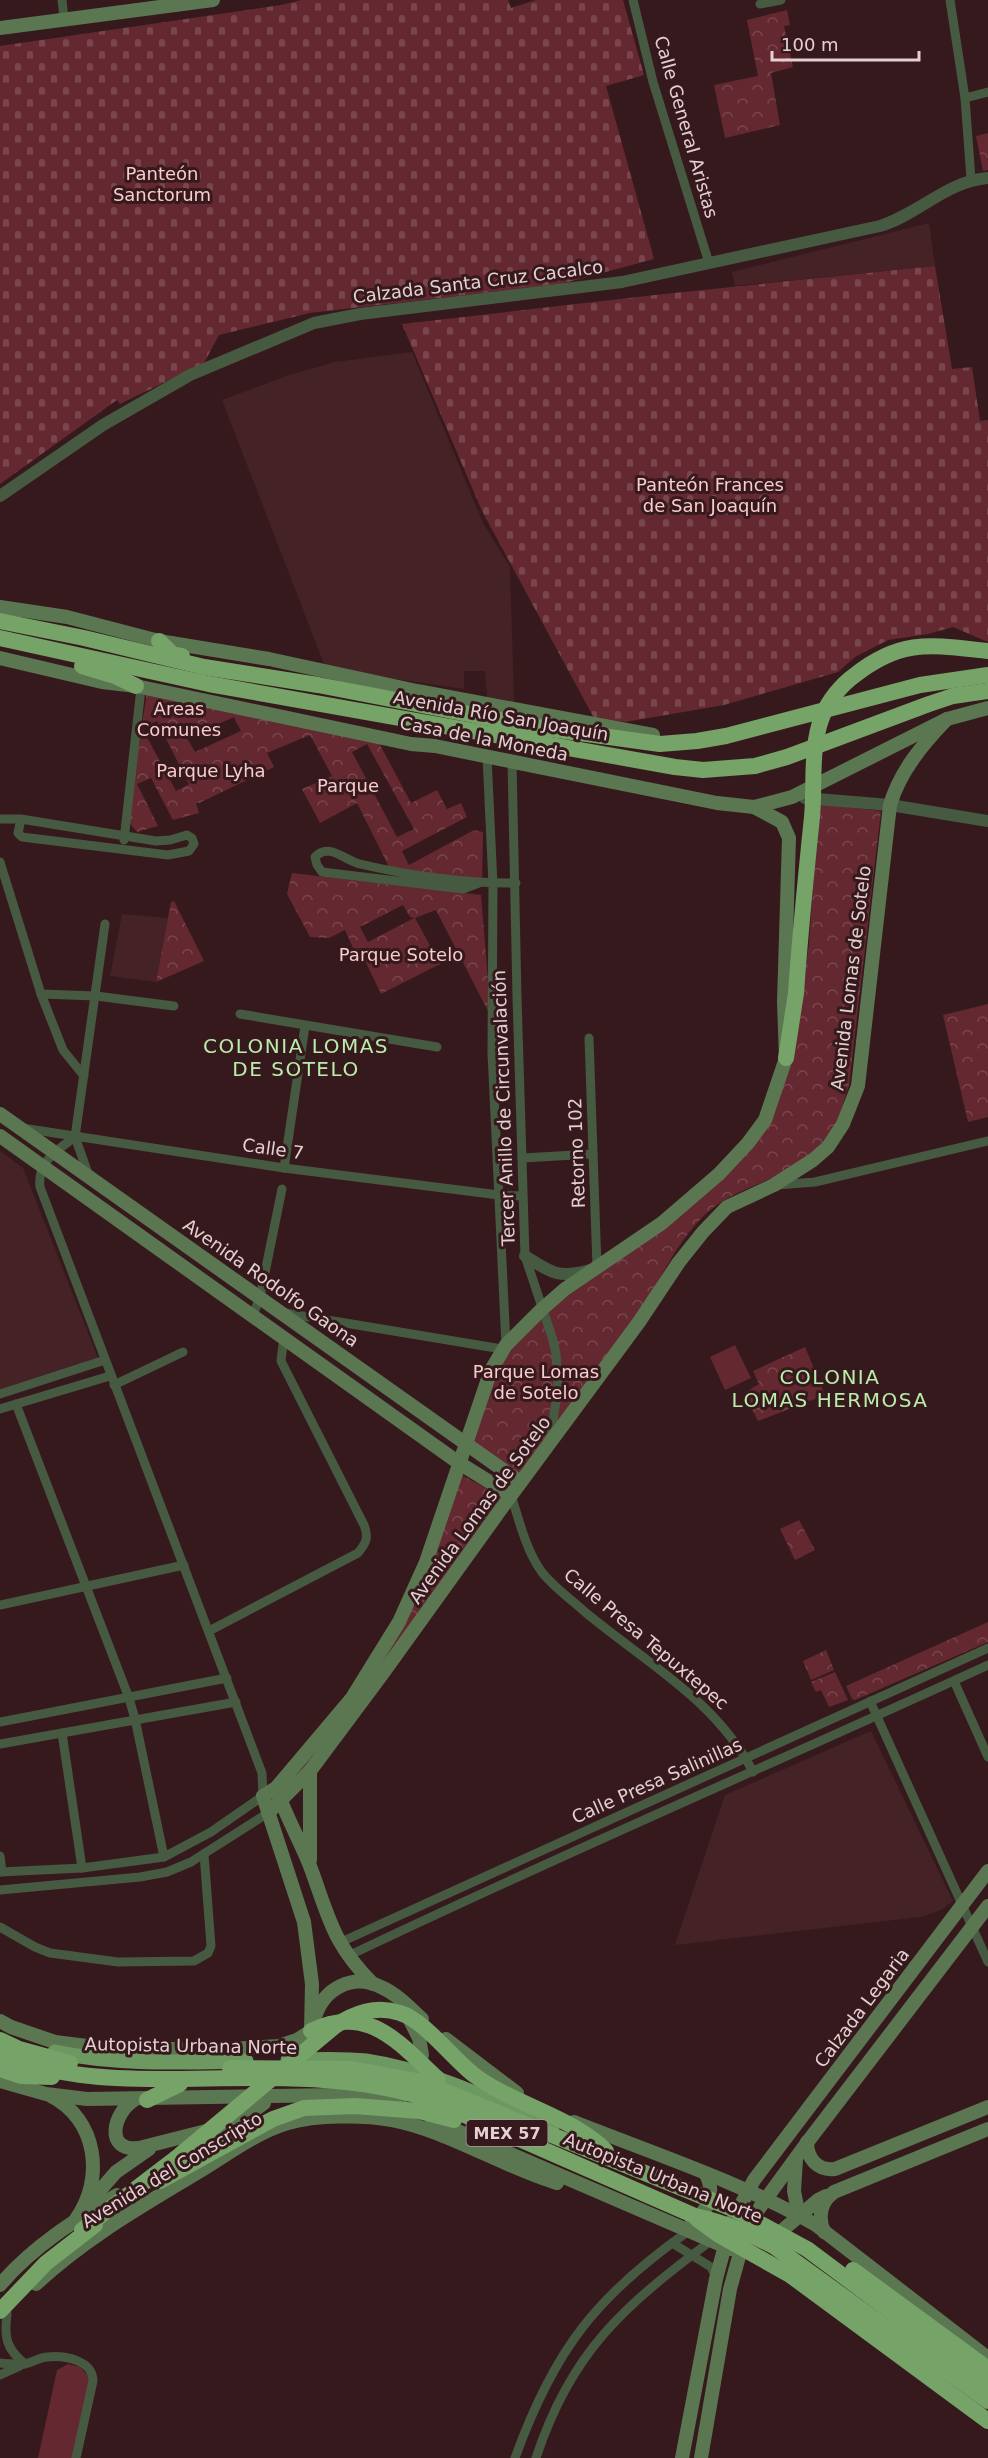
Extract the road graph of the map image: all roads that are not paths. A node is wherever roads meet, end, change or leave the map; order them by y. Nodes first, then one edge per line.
1 (62, 0) edge
2 (150, 0) edge
3 (211, 0) edge
4 (633, 0) edge
5 (781, 0) edge
6 (950, 0) edge
7 (760, 4) dead end
8 (130, 11) junction
9 (64, 19) junction
10 (0, 28) edge
11 (988, 92) edge
12 (965, 98) junction
13 (988, 178) edge
14 (971, 179) junction
15 (709, 263) junction
16 (0, 496) edge
17 (0, 607) edge
18 (0, 621) edge
19 (0, 638) edge
20 (159, 641) junction
21 (59, 650) junction
22 (988, 651) edge
23 (0, 658) edge
24 (204, 667) junction
25 (988, 675) edge
26 (139, 687) junction
27 (988, 691) edge
28 (988, 708) edge
29 (947, 719) junction
30 (697, 741) junction
31 (487, 757) junction
32 (512, 762) junction
33 (792, 797) junction
34 (890, 805) junction
35 (754, 807) junction
36 (0, 819) edge
37 (21, 819) junction
38 (988, 821) edge
39 (124, 836) junction
40 (123, 849) junction
41 (0, 862) edge
42 (479, 883) junction
43 (493, 884) junction
44 (516, 884) junction
45 (105, 924) dead end
46 (41, 994) junction
47 (96, 996) junction
48 (174, 1006) dead end
49 (240, 1014) dead end
50 (305, 1026) junction
51 (589, 1038) dead end
52 (437, 1047) dead end
53 (786, 1058) junction
54 (84, 1076) junction
55 (0, 1114) edge
56 (20, 1127) junction
57 (0, 1136) edge
58 (75, 1137) junction
59 (988, 1141) edge
60 (56, 1152) junction
61 (593, 1154) junction
62 (522, 1158) junction
63 (42, 1166) junction
64 (284, 1168) junction
65 (89, 1176) junction
66 (774, 1185) junction
67 (282, 1189) dead end
68 (499, 1196) junction
69 (522, 1196) junction
70 (525, 1256) junction
71 (595, 1268) junction
72 (260, 1297) junction
73 (542, 1309) junction
74 (282, 1312) junction
75 (253, 1315) junction
76 (284, 1337) junction
77 (504, 1347) junction
78 (183, 1352) dead end
79 (105, 1360) junction
80 (112, 1380) junction
81 (0, 1394) edge
82 (16, 1404) junction
83 (0, 1409) edge
84 (466, 1442) junction
85 (548, 1447) junction
86 (459, 1463) junction
87 (520, 1482) junction
88 (511, 1495) junction
89 (184, 1565) junction
90 (86, 1586) junction
91 (0, 1605) edge
92 (209, 1631) junction
93 (988, 1648) edge
94 (988, 1665) edge
95 (226, 1678) junction
96 (954, 1681) junction
97 (129, 1698) junction
98 (870, 1701) junction
99 (236, 1702) junction
100 (877, 1715) junction
101 (135, 1719) junction
102 (0, 1722) edge
103 (62, 1733) junction
104 (0, 1744) edge
105 (988, 1757) edge
106 (746, 1759) junction
107 (310, 1771) junction
108 (753, 1772) junction
109 (262, 1773) junction
110 (278, 1794) junction
111 (263, 1796) junction
112 (268, 1813) junction
113 (204, 1854) junction
114 (0, 1856) edge
115 (164, 1857) junction
116 (309, 1865) junction
117 (82, 1868) junction
118 (988, 1871) edge
119 (1, 1872) edge
120 (0, 1890) edge
121 (962, 1905) junction
122 (988, 1906) edge
123 (0, 1927) edge
124 (972, 1927) junction
125 (339, 1943) junction
126 (348, 1956) junction
127 (988, 1962) edge
128 (373, 1984) junction
129 (401, 2001) junction
130 (0, 2021) edge
131 (0, 2032) edge
132 (309, 2038) junction
133 (0, 2040) edge
134 (0, 2054) edge
135 (422, 2055) dead end
136 (0, 2060) edge
137 (0, 2069) edge
138 (78, 2074) junction
139 (438, 2079) junction
140 (0, 2081) edge
141 (180, 2084) junction
142 (46, 2094) junction
143 (140, 2100) junction
144 (264, 2103) dead end
145 (988, 2107) edge
146 (386, 2113) dead end
147 (371, 2118) junction
148 (237, 2123) junction
149 (988, 2129) edge
150 (930, 2131) junction
151 (161, 2142) junction
152 (807, 2142) junction
153 (525, 2143) junction
154 (938, 2149) junction
155 (796, 2157) junction
156 (615, 2160) junction
157 (706, 2174) junction
158 (690, 2185) dead end
159 (744, 2189) junction
160 (596, 2190) junction
161 (834, 2193) junction
162 (765, 2198) junction
163 (678, 2205) dead end
164 (733, 2209) junction
165 (799, 2216) junction
166 (77, 2217) junction
167 (692, 2223) junction
168 (676, 2224) junction
169 (820, 2229) junction
170 (712, 2240) junction
171 (806, 2241) dead end
172 (672, 2243) junction
173 (725, 2247) junction
174 (691, 2256) junction
175 (745, 2256) junction
176 (67, 2257) junction
177 (787, 2262) dead end
178 (46, 2263) junction
179 (780, 2277) junction
180 (716, 2279) junction
181 (0, 2285) edge
182 (2, 2313) edge
183 (988, 2358) edge
184 (701, 2360) junction
185 (718, 2362) junction
186 (0, 2363) edge
187 (25, 2364) junction
188 (988, 2369) edge
189 (0, 2375) edge
190 (988, 2375) edge
191 (988, 2384) edge
192 (988, 2402) edge
193 (988, 2410) edge
194 (988, 2421) edge
195 (988, 2430) edge
196 (520, 2443) junction
197 (540, 2446) junction
198 (76, 2458) edge
199 (515, 2458) edge
200 (536, 2458) edge
201 (682, 2458) edge
202 (701, 2458) edge

1 - 9 street
2 - 8 street
3 - 8 main road
4 - 15 street, Calle General Aristas
5 - 7 street
6 - 12 street
8 - 9 main road
9 - 10 main road
11 - 12 street
12 - 14 street
13 - 14 street, Calzada Santa Cruz Cacalco
14 - 15 street, Calzada Santa Cruz Cacalco
15 - 16 street, Calzada Santa Cruz Cacalco
17 - 20 main road, Casa de la Moneda
18 - 24 highway, Avenida Río San Joaquín
19 - 21 highway, Avenida Río San Joaquín
20 - 24 highway
20 - 30 main road, Casa de la Moneda
21 - 26 highway
21 - 27 highway, Avenida Río San Joaquín
22 - 53 highway, bridge
23 - 26 main road, Casa de la Moneda
24 - 30 highway, Avenida Río San Joaquín
25 - 30 highway, Avenida Río San Joaquín
26 - 31 main road, Casa de la Moneda
26 - 39 street
28 - 29 main road
29 - 33 main road, Casa de la Moneda
29 - 34 main road, Avenida Lomas de Sotelo
31 - 32 main road, Casa de la Moneda
31 - 43 street, Tercer Anillo de Circunvalación
32 - 35 main road, Casa de la Moneda
32 - 44 street, Tercer Anillo de Circunvalación
33 - 34 street
33 - 35 main road, Casa de la Moneda
34 - 38 street
34 - 66 main road, Avenida Lomas de Sotelo
35 - 53 main road
36 - 37 street
37 - 39 street
37 - 40 street
39 - 40 street
39 - 40 street
41 - 46 street
42 - 42 street
42 - 43 street
43 - 44 street
43 - 68 street, Tercer Anillo de Circunvalación
44 - 62 street, Tercer Anillo de Circunvalación
45 - 47 street
46 - 47 street
46 - 54 street
47 - 48 street
47 - 54 street
49 - 50 street
50 - 52 street
50 - 64 street
51 - 61 street, Retorno 102
53 - 71 main road, Avenida Lomas de Sotelo
54 - 58 street
55 - 56 main road, Avenida Rodolfo Gaona
56 - 58 street, Calle 7
56 - 60 main road, Avenida Rodolfo Gaona
57 - 63 main road, Avenida Rodolfo Gaona
58 - 60 street
58 - 64 street, Calle 7
58 - 65 street
59 - 66 street
60 - 63 street
60 - 65 main road, Avenida Rodolfo Gaona
61 - 62 street
61 - 71 street, Retorno 102
62 - 69 street, Tercer Anillo de Circunvalación
63 - 75 main road, Avenida Rodolfo Gaona
63 - 79 street
64 - 68 street, Calle 7
65 - 72 main road, Avenida Rodolfo Gaona
66 - 85 main road, Avenida Lomas de Sotelo
67 - 72 street
68 - 69 street, Calle 7
68 - 77 street, Tercer Anillo de Circunvalación
69 - 70 street, Tercer Anillo de Circunvalación
70 - 71 street
70 - 73 street, Tercer Anillo de Circunvalación
71 - 73 main road, Avenida Lomas de Sotelo
72 - 74 main road, Avenida Rodolfo Gaona
72 - 75 street
73 - 77 main road, Avenida Lomas de Sotelo
73 - 85 street, Tercer Anillo de Circunvalación
74 - 77 street
74 - 84 main road, Avenida Rodolfo Gaona
75 - 76 main road, Avenida Rodolfo Gaona
76 - 86 main road, Avenida Rodolfo Gaona
76 - 92 street
77 - 84 main road, Avenida Lomas de Sotelo
78 - 80 street
79 - 80 street
79 - 81 street
80 - 82 street
80 - 89 street
82 - 83 street
82 - 90 street
84 - 86 main road, Avenida Lomas de Sotelo
84 - 87 main road, Avenida Rodolfo Gaona
85 - 87 main road, Avenida Lomas de Sotelo
86 - 88 main road, Avenida Rodolfo Gaona
86 - 110 main road, Avenida Lomas de Sotelo
87 - 88 main road, Avenida Lomas de Sotelo
88 - 106 street, Calle Presa Tepuxtepec
88 - 107 main road, Avenida Lomas de Sotelo
89 - 90 street
89 - 92 street
90 - 91 street
90 - 97 street
92 - 95 street
93 - 98 street, Calle Presa Salinillas
94 - 96 street, Calle Presa Salinillas
95 - 97 street
95 - 99 street
96 - 100 street, Calle Presa Salinillas
96 - 105 street
97 - 101 street
97 - 102 street
98 - 100 street
98 - 106 street, Calle Presa Salinillas
99 - 101 street
99 - 109 street
100 - 108 street, Calle Presa Salinillas
100 - 121 street
101 - 103 street
101 - 115 street
103 - 104 street
103 - 117 street
106 - 108 street, Calle Presa Tepuxtepec
106 - 125 street, Calle Presa Salinillas
107 - 110 main road, Avenida Lomas de Sotelo
107 - 116 main road
108 - 126 street, Calle Presa Salinillas
109 - 110 street
109 - 111 street
110 - 111 main road, Avenida Lomas de Sotelo
110 - 112 main road, Avenida Lomas de Sotelo
110 - 116 main road
111 - 112 main road
111 - 115 street
112 - 113 street
112 - 132 main road
113 - 120 street
113 - 123 street
114 - 119 street
115 - 117 street
116 - 125 main road
117 - 119 street
118 - 121 main road, Calzada Legaria
121 - 124 street
121 - 159 main road, Calzada Legaria
122 - 124 main road
124 - 127 street
124 - 152 main road
125 - 126 main road
126 - 128 main road
128 - 129 main road
128 - 132 main road
129 - 135 main road
129 - 157 main road
130 - 132 main road
131 - 139 highway, MEX 57
132 - 139 highway
133 - 156 highway, Autopista Urbana Norte, bridge
134 - 138 highway, Autopista Urbana Norte, bridge
136 - 141 highway, MEX 57
137 - 138 highway, bridge
138 - 153 highway, Autopista Urbana Norte, bridge
139 - 158 highway, MEX 57
140 - 142 main road
141 - 143 highway
141 - 163 highway, MEX 57
142 - 143 main road
142 - 166 main road
143 - 151 main road
143 - 160 main road
144 - 148 main road, Avenida del Conscripto
145 - 150 main road
146 - 147 main road
147 - 160 main road, Avenida del Conscripto
147 - 176 main road, Avenida del Conscripto
148 - 151 main road
148 - 166 main road, Avenida del Conscripto
149 - 154 main road
150 - 152 main road
150 - 154 main road
151 - 166 main road
152 - 155 main road
153 - 167 highway, Autopista Urbana Norte, bridge
153 - 178 highway, bridge
154 - 161 main road
155 - 162 main road
155 - 165 main road
156 - 164 highway, Autopista Urbana Norte, bridge
156 - 182 highway, bridge
157 - 159 main road
157 - 168 main road
159 - 162 main road
159 - 167 main road
159 - 173 main road
160 - 168 main road
161 - 165 main road
161 - 169 main road
162 - 165 main road
162 - 175 main road
164 - 188 highway, bridge
164 - 191 highway, Autopista Urbana Norte, bridge
165 - 169 main road
165 - 175 main road
166 - 181 main road, Avenida del Conscripto
167 - 168 main road
167 - 170 main road
167 - 172 street
167 - 192 highway, Autopista Urbana Norte, bridge
167 - 194 highway, bridge
169 - 179 main road
169 - 183 main road
170 - 173 main road
170 - 174 street
171 - 190 highway
172 - 174 street
172 - 196 street
173 - 175 main road
173 - 180 main road
174 - 180 street
174 - 197 street
175 - 179 main road
175 - 185 main road
176 - 178 main road
176 - 182 main road, Avenida del Conscripto
177 - 193 highway
178 - 182 highway
179 - 195 main road
180 - 184 main road
182 - 187 street
184 - 185 main road
184 - 201 main road
185 - 202 main road
186 - 187 street
187 - 189 street
187 - 198 street
196 - 197 street
196 - 199 street
197 - 200 street

